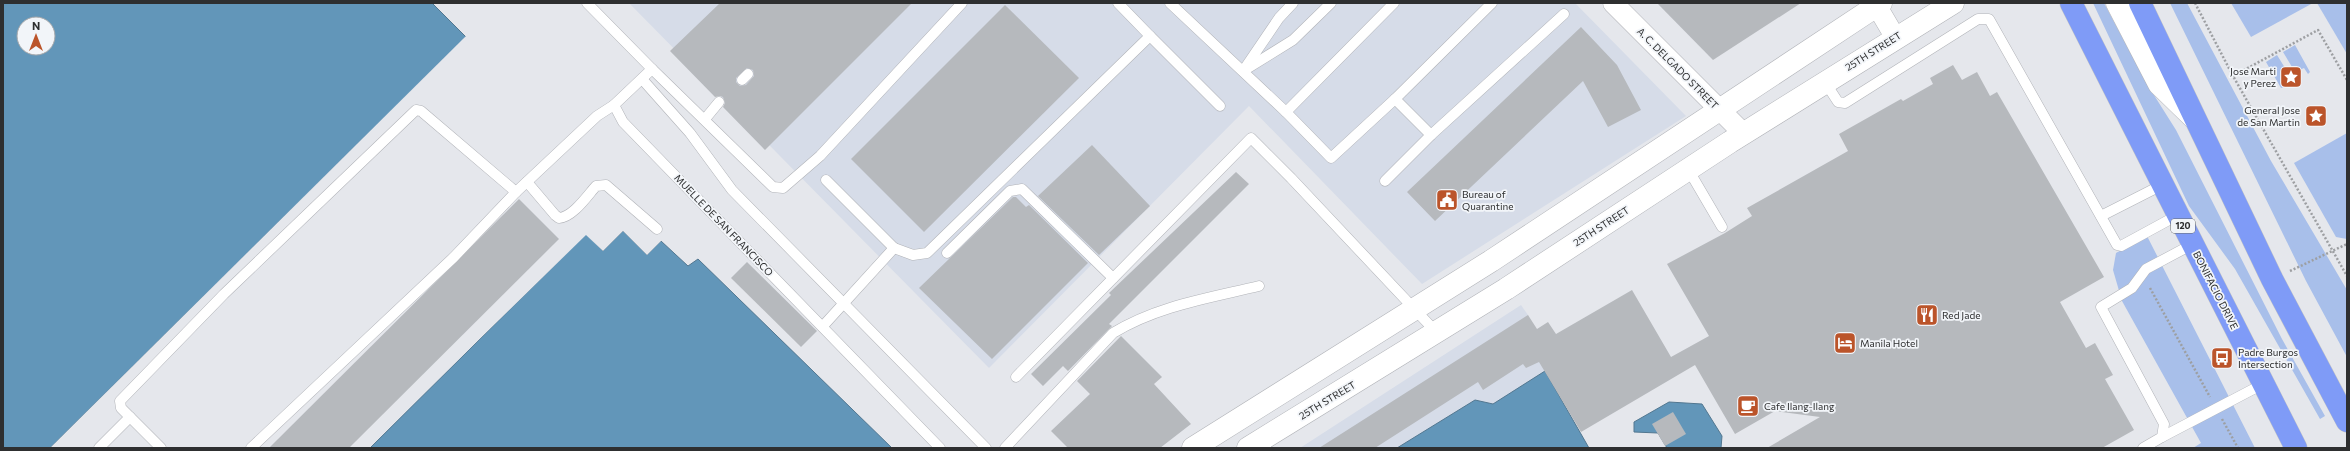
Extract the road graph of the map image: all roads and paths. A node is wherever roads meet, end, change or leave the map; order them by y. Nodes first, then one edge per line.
1 (962, 3) edge
2 (1118, 3) edge
3 (1170, 3) edge
4 (1293, 3) edge
5 (1331, 3) edge
6 (1394, 3) edge
7 (1492, 3) edge
8 (1613, 3) edge
9 (1952, 3) edge
10 (2071, 3) edge
11 (2117, 3) edge
12 (2140, 3) edge
13 (2195, 3) edge
14 (588, 4) edge
15 (1877, 4) edge
16 (1564, 14) dead end
17 (1150, 36) junction
18 (1896, 37) junction
19 (652, 69) junction
20 (1243, 71) junction
21 (2233, 76) junction
22 (642, 78) junction
23 (2347, 80) edge
24 (1825, 82) junction
25 (1395, 99) junction
26 (719, 102) dead end
27 (614, 105) junction
28 (1220, 106) dead end
29 (1718, 109) junction
30 (1286, 112) junction
31 (2194, 118) junction
32 (705, 119) junction
33 (1743, 134) junction
34 (1431, 135) junction
35 (1688, 170) junction
36 (826, 180) dead end
37 (1385, 181) dead end
38 (527, 182) junction
39 (2162, 185) junction
40 (516, 192) junction
41 (2178, 215) junction
42 (2101, 216) junction
43 (1722, 227) dead end
44 (657, 229) dead end
45 (1519, 242) junction
46 (2193, 244) junction
47 (2347, 244) edge
48 (894, 248) junction
49 (2332, 251) junction
50 (947, 253) dead end
51 (1537, 268) junction
52 (2142, 274) junction
53 (2347, 276) edge
54 (1113, 278) junction
55 (2272, 279) junction
56 (1259, 286) dead end
57 (844, 303) junction
58 (1416, 308) junction
59 (823, 326) junction
60 (1437, 333) junction
61 (1016, 377) dead end
62 (2263, 384) junction
63 (2216, 409) junction
64 (130, 417) junction
65 (2347, 421) edge
66 (2162, 437) junction
67 (99, 448) edge
68 (161, 448) edge
69 (251, 448) edge
70 (940, 448) edge
71 (986, 448) edge
72 (1005, 448) edge
73 (1193, 448) edge
74 (1248, 448) edge
75 (2143, 448) edge
76 (2238, 448) edge
77 (2296, 448) edge

1 - 32 lane
2 - 17 lane
3 - 20 lane
4 - 20 lane
5 - 20 lane
6 - 30 lane
7 - 25 lane
8 - 29 street, A. C. DELGADO STREET
9 - 18 street, 25TH STREET
10 - 39 highway, BONIFACIO DRIVE / 120
11 - 31 street
12 - 31 highway
13 - 21 path
14 - 19 lane
15 - 18 street
15 - 29 street
16 - 34 lane
17 - 28 lane
17 - 48 lane
18 - 24 street, 25TH STREET
19 - 22 lane
19 - 32 lane
20 - 30 lane
21 - 23 path
21 - 49 path
22 - 27 lane
22 - 57 lane
24 - 33 street, 25TH STREET
24 - 42 lane
25 - 30 lane
25 - 34 lane
26 - 32 lane
27 - 38 lane
27 - 59 lane, MUELLE DE SAN FRANCISCO
29 - 33 street, A. C. DELGADO STREET
29 - 45 street
31 - 55 highway
33 - 35 street, 25TH STREET
34 - 37 lane
35 - 43 lane
35 - 51 street, 25TH STREET
36 - 48 lane
38 - 40 lane
38 - 44 lane
39 - 41 highway, BONIFACIO DRIVE / 120
39 - 42 lane
40 - 64 lane
40 - 69 lane
41 - 42 lane
41 - 46 highway, BONIFACIO DRIVE / 120
45 - 51 street
45 - 58 street
46 - 52 lane
46 - 62 highway, BONIFACIO DRIVE / 120
47 - 49 path
48 - 57 lane
49 - 53 path
49 - 55 path
50 - 54 lane
51 - 60 street, 25TH STREET
52 - 63 path
52 - 66 lane
54 - 58 lane
54 - 61 lane
55 - 65 highway
56 - 72 lane
57 - 59 lane
57 - 71 lane
58 - 60 lane
58 - 73 street
59 - 70 lane, MUELLE DE SAN FRANCISCO
60 - 74 street, 25TH STREET
62 - 63 lane
62 - 77 highway, BONIFACIO DRIVE / 120
63 - 66 lane
63 - 76 path
64 - 67 lane
64 - 68 lane
66 - 75 lane

